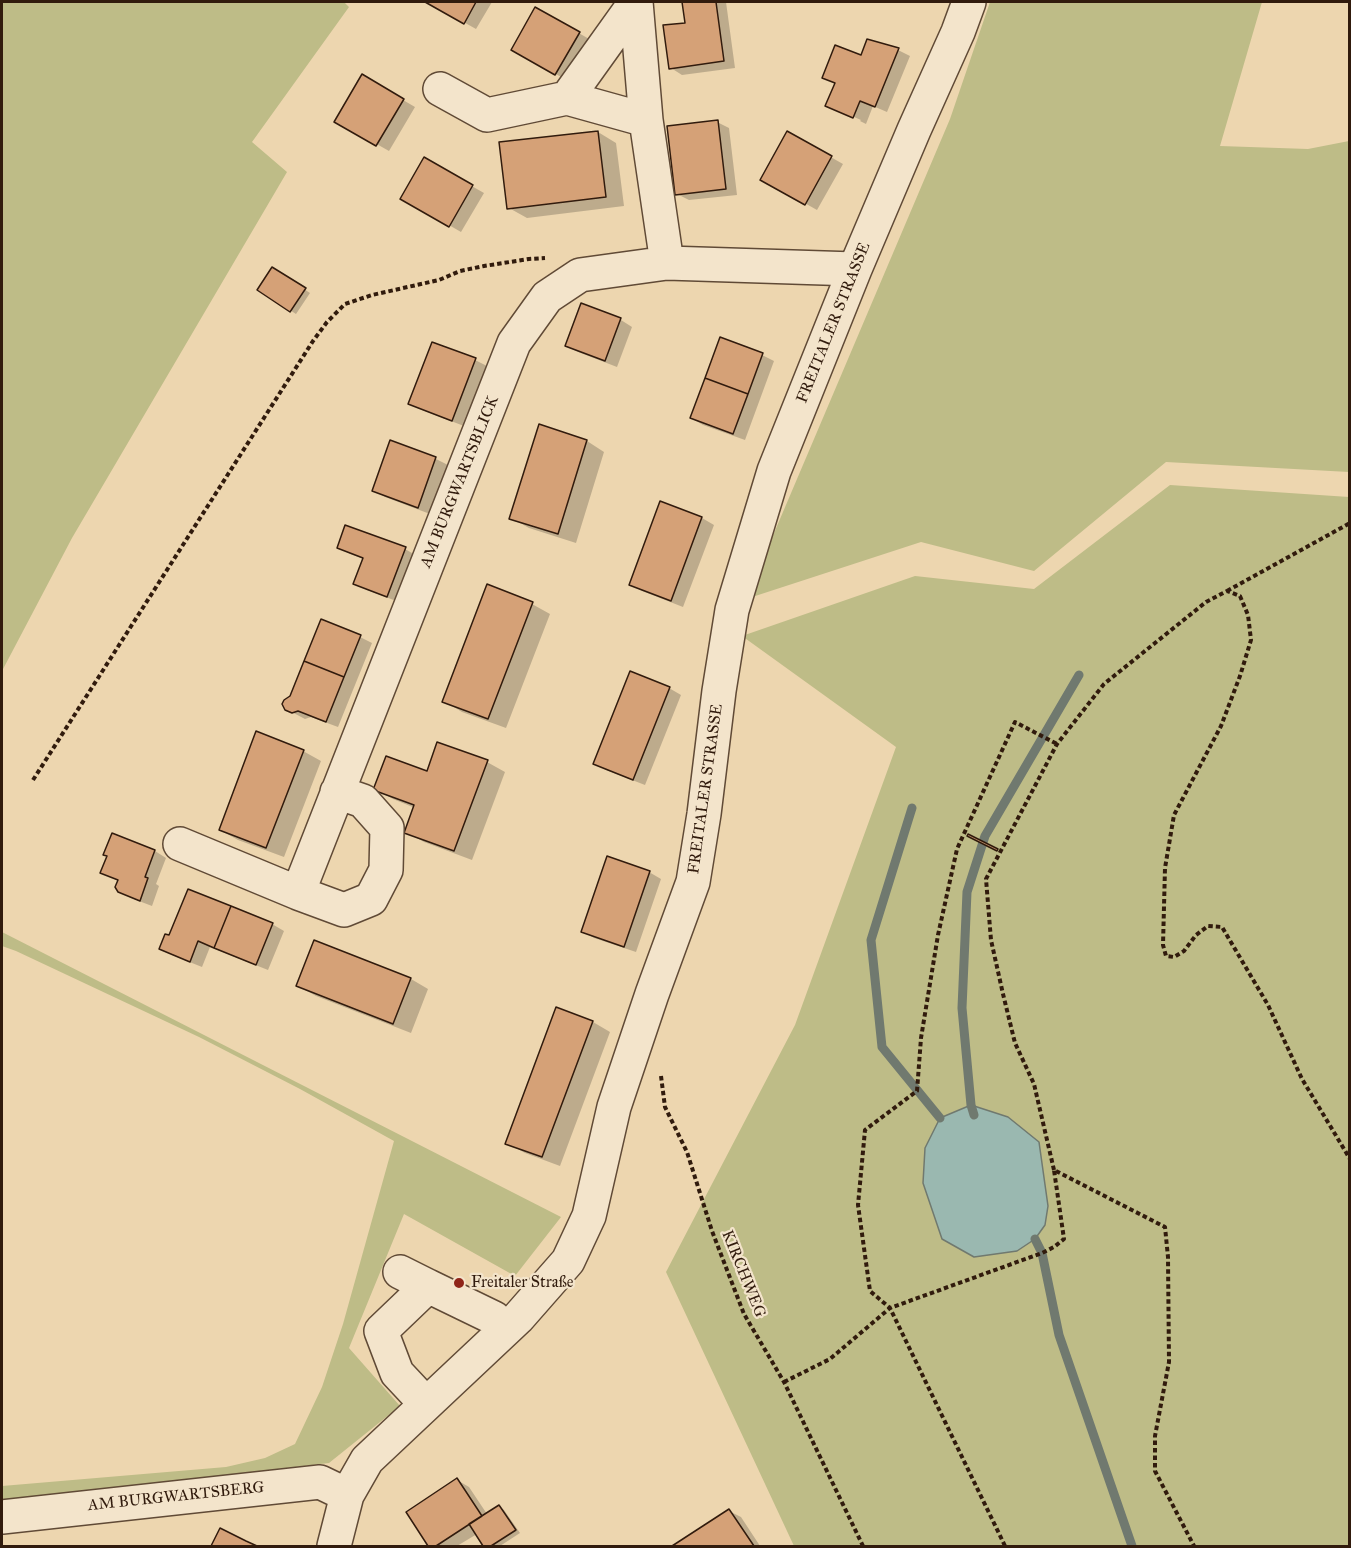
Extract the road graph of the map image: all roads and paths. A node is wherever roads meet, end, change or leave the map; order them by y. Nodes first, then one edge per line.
1 (635, 2) edge
2 (969, 2) edge
3 (440, 89) dead end
4 (567, 98) junction
5 (646, 120) junction
6 (667, 263) junction
7 (855, 269) junction
8 (580, 275) junction
9 (1350, 523) edge
10 (1227, 591) junction
11 (1057, 744) junction
12 (33, 780) dead end
13 (338, 792) junction
14 (180, 844) dead end
15 (298, 893) junction
16 (661, 1073) dead end
17 (1350, 1159) edge
18 (1054, 1170) junction
19 (890, 1308) junction
20 (505, 1330) junction
21 (784, 1382) junction
22 (426, 1404) junction
23 (347, 1495) junction
24 (2, 1517) edge
25 (334, 1546) edge
26 (863, 1546) edge
27 (1005, 1546) edge
28 (1194, 1546) edge

1 - 4 street
1 - 5 street
2 - 7 street, FREITALER STRASSE
3 - 4 street
4 - 5 street
5 - 6 street
6 - 7 street, AM BURGWARTSBLICK
6 - 8 street, AM BURGWARTSBLICK
7 - 20 street, FREITALER STRASSE
8 - 12 path
8 - 13 street, AM BURGWARTSBLICK
9 - 10 path
10 - 11 path
10 - 17 path
11 - 18 path
11 - 19 path
13 - 15 street, AM BURGWARTSBLICK
13 - 15 street
14 - 15 street
16 - 21 path, KIRCHWEG
18 - 19 path
18 - 28 path
19 - 21 path
19 - 27 path
20 - 22 street, FREITALER STRASSE
20 - 22 street
21 - 26 path, KIRCHWEG
22 - 23 street, FREITALER STRASSE
23 - 24 street, AM BURGWARTSBERG
23 - 25 street, FREITALER STRASSE

